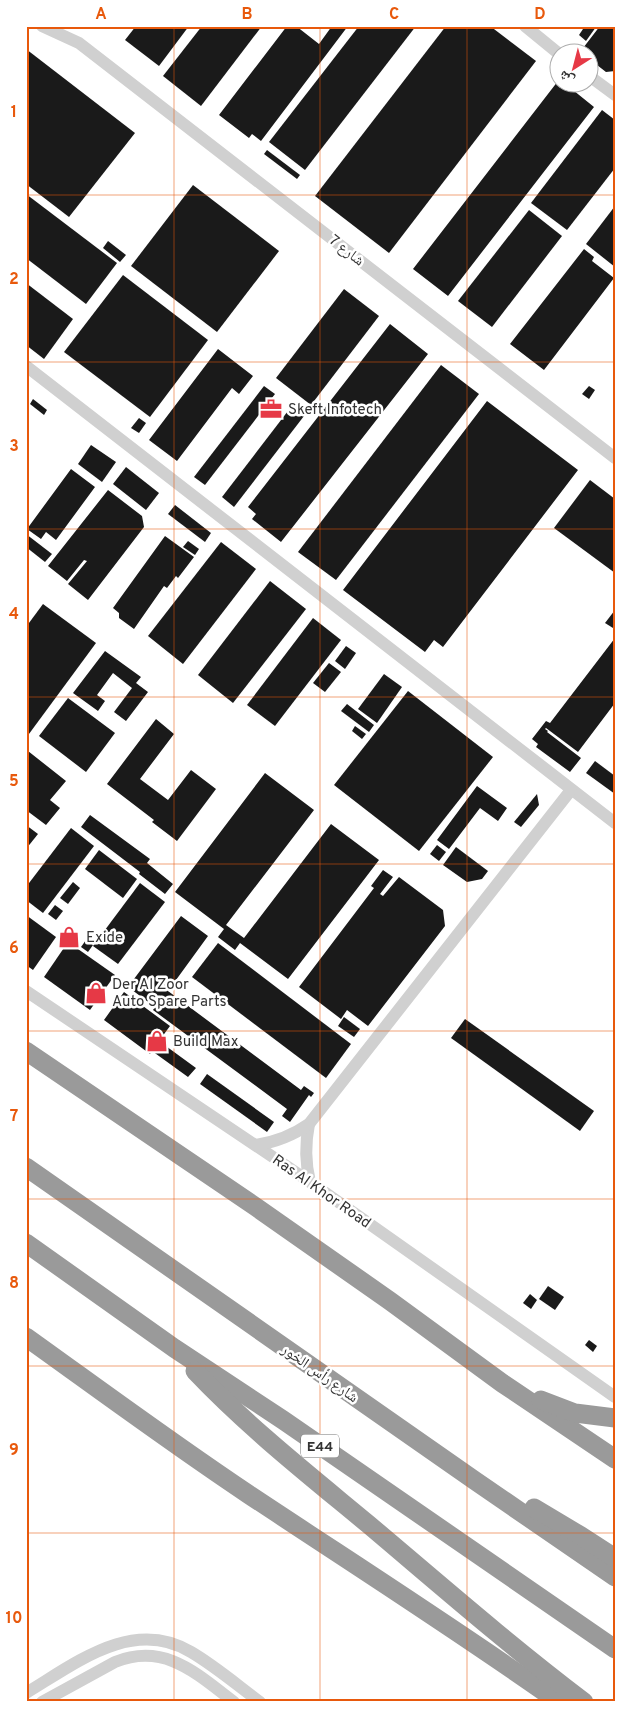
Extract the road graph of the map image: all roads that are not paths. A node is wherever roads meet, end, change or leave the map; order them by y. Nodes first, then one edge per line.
1 (42, 26) edge
2 (66, 26) edge
3 (525, 26) edge
4 (80, 43) junction
5 (548, 45) edge
6 (598, 82) edge
7 (615, 95) edge
8 (26, 366) edge
9 (615, 458) edge
10 (571, 790) junction
11 (615, 823) edge
12 (26, 991) edge
13 (26, 1051) edge
14 (309, 1124) junction
15 (256, 1145) junction
16 (26, 1167) edge
17 (310, 1182) junction
18 (26, 1243) edge
19 (26, 1337) edge
20 (174, 1348) junction
21 (502, 1383) junction
22 (615, 1396) edge
23 (615, 1418) edge
24 (615, 1459) edge
25 (474, 1480) junction
26 (615, 1558) edge
27 (615, 1576) edge
28 (615, 1649) edge
29 (26, 1693) edge
30 (42, 1702) edge
31 (234, 1702) edge
32 (260, 1702) edge
33 (559, 1702) edge
34 (584, 1702) edge

1 - 4 street, شارع 7
2 - 4 street, شارع 7
3 - 5 street
4 - 9 street, شارع 7
6 - 7 street
8 - 10 street
10 - 11 street
10 - 14 street
12 - 15 street, Ras Al Khor Road
13 - 21 highway
14 - 15 street
14 - 17 street
15 - 17 street, Ras Al Khor Road
16 - 25 highway, شارع رأس الخور
17 - 22 street, Ras Al Khor Road
18 - 20 highway, E44
19 - 33 highway
20 - 28 highway, E44
20 - 34 highway
21 - 23 highway
21 - 24 highway
25 - 26 highway
25 - 27 highway, شارع رأس الخور
29 - 32 street
30 - 31 street

